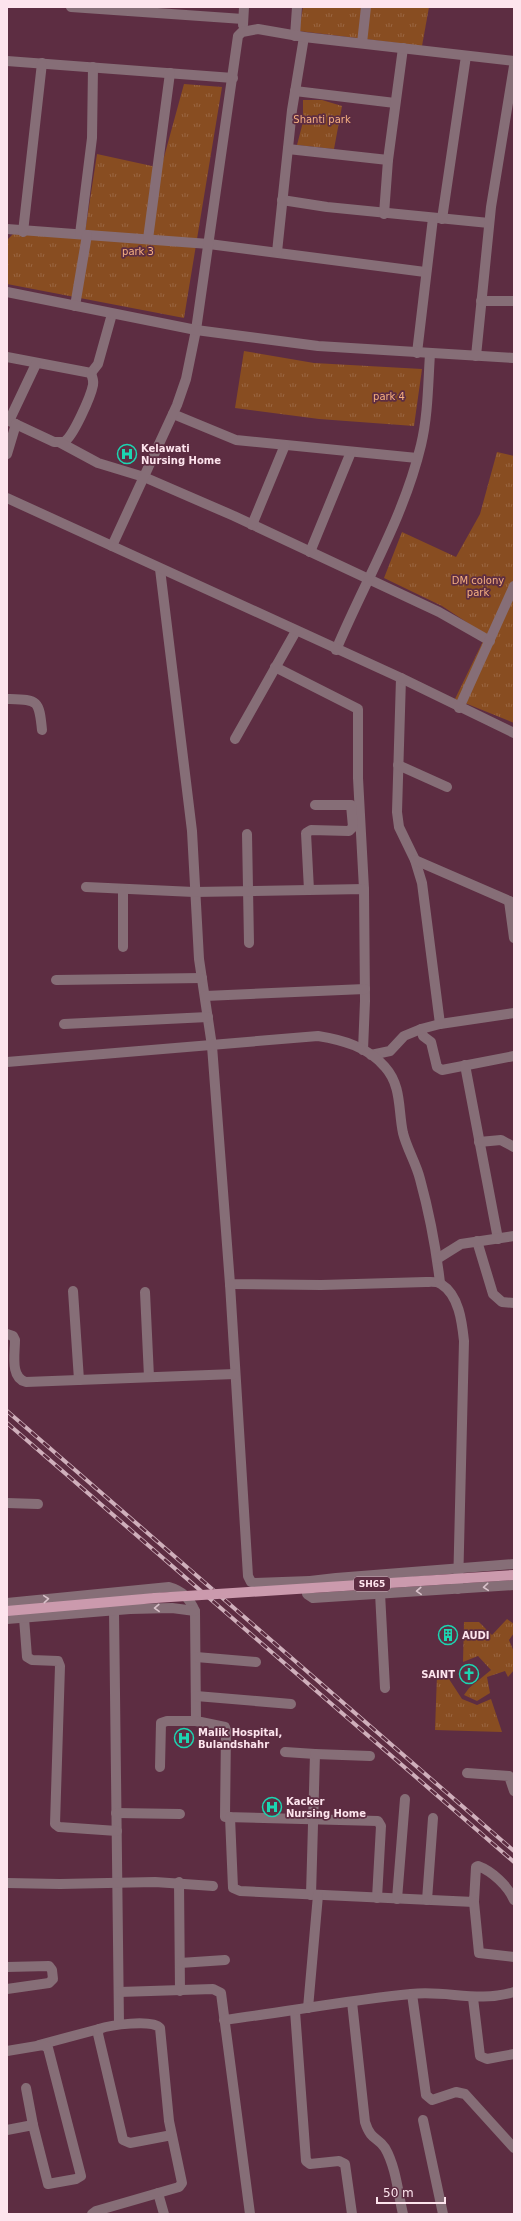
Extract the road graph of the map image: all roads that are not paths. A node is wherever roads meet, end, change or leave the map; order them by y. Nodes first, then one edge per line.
1 (71, 7) edge
2 (244, 7) edge
3 (297, 7) edge
4 (366, 7) edge
5 (124, 9) edge
6 (165, 10) edge
7 (243, 19) junction
8 (242, 32) junction
9 (299, 36) junction
10 (362, 44) junction
11 (403, 48) junction
12 (466, 56) junction
13 (7, 61) edge
14 (514, 61) edge
15 (42, 63) junction
16 (514, 66) edge
17 (93, 67) junction
18 (170, 73) junction
19 (233, 78) junction
20 (295, 92) junction
21 (396, 103) junction
22 (288, 149) junction
23 (388, 160) junction
24 (282, 200) junction
25 (384, 214) junction
26 (438, 219) junction
27 (489, 223) junction
28 (7, 229) edge
29 (23, 232) junction
30 (84, 235) junction
31 (148, 239) junction
32 (208, 244) junction
33 (277, 252) junction
34 (425, 272) junction
35 (7, 292) edge
36 (481, 301) junction
37 (514, 301) edge
38 (75, 306) junction
39 (112, 314) junction
40 (196, 330) junction
41 (417, 353) junction
42 (430, 354) junction
43 (476, 356) junction
44 (7, 357) edge
45 (514, 358) edge
46 (36, 364) junction
47 (91, 373) junction
48 (173, 414) junction
49 (11, 422) edge
50 (59, 442) junction
51 (285, 446) junction
52 (351, 452) junction
53 (7, 454) edge
54 (417, 458) junction
55 (144, 478) junction
56 (7, 498) edge
57 (252, 525) junction
58 (112, 546) junction
59 (310, 552) junction
60 (160, 569) junction
61 (369, 579) junction
62 (514, 586) edge
63 (296, 631) junction
64 (490, 641) junction
65 (336, 650) junction
66 (274, 667) junction
67 (401, 678) junction
68 (7, 699) edge
69 (459, 708) junction
70 (42, 730) dead end
71 (514, 732) edge
72 (235, 739) dead end
73 (398, 765) junction
74 (447, 787) dead end
75 (315, 805) dead end
76 (247, 834) dead end
77 (416, 860) junction
78 (86, 887) dead end
79 (124, 889) junction
80 (364, 889) junction
81 (310, 890) junction
82 (249, 891) junction
83 (194, 892) junction
84 (512, 902) edge
85 (514, 938) edge
86 (249, 943) dead end
87 (123, 946) dead end
88 (202, 978) junction
89 (56, 980) dead end
90 (365, 989) junction
91 (205, 996) junction
92 (514, 1013) edge
93 (208, 1017) junction
94 (64, 1024) dead end
95 (440, 1024) junction
96 (421, 1029) junction
97 (212, 1046) junction
98 (367, 1053) junction
99 (514, 1056) edge
100 (7, 1062) edge
101 (465, 1065) junction
102 (479, 1142) junction
103 (514, 1147) edge
104 (514, 1236) edge
105 (498, 1239) junction
106 (477, 1241) junction
107 (437, 1259) junction
108 (440, 1283) junction
109 (230, 1284) junction
110 (73, 1291) dead end
111 (145, 1292) dead end
112 (514, 1303) edge
113 (7, 1334) edge
114 (235, 1374) junction
115 (149, 1377) junction
116 (79, 1380) junction
117 (7, 1503) edge
118 (38, 1504) dead end
119 (514, 1564) edge
120 (459, 1568) junction
121 (514, 1575) edge
122 (310, 1581) junction
123 (514, 1585) edge
124 (458, 1589) junction
125 (380, 1593) junction
126 (7, 1602) edge
127 (114, 1610) junction
128 (7, 1611) edge
129 (196, 1611) junction
130 (24, 1618) junction
131 (7, 1619) edge
132 (196, 1657) junction
133 (256, 1662) dead end
134 (385, 1688) dead end
135 (196, 1696) junction
136 (291, 1704) dead end
137 (196, 1721) junction
138 (285, 1752) dead end
139 (315, 1754) junction
140 (370, 1756) dead end
141 (160, 1767) dead end
142 (467, 1773) dead end
143 (514, 1791) edge
144 (405, 1799) dead end
145 (116, 1813) junction
146 (180, 1814) dead end
147 (230, 1817) junction
148 (433, 1818) dead end
149 (314, 1821) junction
150 (117, 1831) junction
151 (179, 1882) junction
152 (7, 1883) edge
153 (118, 1883) junction
154 (214, 1886) dead end
155 (314, 1895) junction
156 (377, 1898) junction
157 (397, 1899) junction
158 (427, 1900) junction
159 (514, 1900) edge
160 (474, 1902) junction
161 (514, 1957) edge
162 (225, 1960) dead end
163 (180, 1963) junction
164 (7, 1967) edge
165 (7, 1989) edge
166 (180, 1991) junction
167 (119, 1992) junction
168 (514, 1992) edge
169 (412, 1994) junction
170 (474, 1998) junction
171 (352, 2002) junction
172 (308, 2008) junction
173 (295, 2011) junction
174 (224, 2020) junction
175 (119, 2024) junction
176 (99, 2029) junction
177 (39, 2045) junction
178 (7, 2051) edge
179 (514, 2054) edge
180 (26, 2088) dead end
181 (423, 2120) dead end
182 (33, 2125) junction
183 (7, 2130) edge
184 (172, 2135) junction
185 (514, 2148) edge
186 (158, 2193) junction
187 (92, 2214) edge
188 (164, 2214) edge
189 (250, 2214) edge
190 (352, 2214) edge
191 (403, 2214) edge
192 (444, 2214) edge

1 - 5 street
2 - 7 street
3 - 9 street
4 - 10 street
5 - 6 street
6 - 7 street
7 - 8 street
8 - 9 street
8 - 19 street
9 - 10 street
9 - 20 street
10 - 11 street
11 - 12 street
11 - 21 street
12 - 14 street
12 - 26 street
13 - 15 street
15 - 17 street
15 - 29 street
16 - 27 street
17 - 18 street
17 - 30 street
18 - 19 street
18 - 31 street
19 - 32 street
20 - 21 street
20 - 22 street
21 - 23 street
22 - 23 street
22 - 24 street
23 - 25 street
24 - 25 street
24 - 33 street
25 - 26 street
26 - 27 street
26 - 34 street
27 - 36 street
28 - 29 street
29 - 30 street
30 - 31 street
30 - 38 street
31 - 32 street
32 - 33 street
32 - 40 street
33 - 34 street
34 - 41 street
35 - 38 street
36 - 37 street
36 - 43 street
38 - 39 street
39 - 40 street
39 - 47 street
40 - 41 street
40 - 48 street
41 - 42 street
42 - 43 street
42 - 54 street
43 - 45 street
44 - 46 street
46 - 47 street
46 - 49 street
47 - 50 street
48 - 51 street
48 - 55 street
49 - 50 street
49 - 53 street
50 - 55 street
51 - 52 street
51 - 57 street
52 - 54 street
52 - 59 street
54 - 61 street
55 - 57 street
55 - 58 street
56 - 58 street
57 - 59 street
58 - 60 street
59 - 61 street
60 - 63 street
60 - 83 street
61 - 64 street
61 - 65 street
62 - 64 street
63 - 65 street
63 - 66 street
64 - 69 street
65 - 67 street
66 - 72 street
66 - 80 street
67 - 69 street
67 - 73 street
68 - 70 street
69 - 71 street
73 - 74 street
73 - 77 street
75 - 81 street
76 - 82 street
77 - 84 street
77 - 95 street
78 - 79 street
79 - 83 street
79 - 87 street
80 - 81 street
80 - 90 street
81 - 82 street
82 - 83 street
82 - 86 street
83 - 88 street
84 - 85 street
88 - 89 street
88 - 91 street
90 - 91 street
90 - 98 street
91 - 93 street
92 - 95 street
93 - 94 street
93 - 97 street
95 - 96 street
96 - 98 street
96 - 101 street
97 - 98 street
97 - 100 street
97 - 109 street
98 - 107 street
99 - 101 street
101 - 102 street
102 - 103 street
102 - 105 street
104 - 105 street
105 - 106 street
106 - 107 street
106 - 112 street
107 - 108 street
108 - 109 street
108 - 120 street
109 - 114 street
110 - 116 street
111 - 115 street
113 - 116 street
114 - 115 street
114 - 122 street
115 - 116 street
117 - 118 street
119 - 120 street
120 - 122 street
120 - 124 street
121 - 128 main road, SH65, bridge
122 - 125 street
123 -> 124 street
124 -> 125 street
125 - 134 street
126 -> 129 street
129 -> 127 street
127 - 130 street
127 - 145 street
129 - 132 street
130 - 131 street
130 - 150 street
132 - 133 street
132 - 135 street
135 - 136 street
135 - 137 street
137 - 141 street
137 - 147 street
138 - 139 street
139 - 140 street
139 - 149 street
142 - 143 street
144 - 157 street
145 - 146 street
145 - 150 street
147 - 149 street
147 - 155 street
148 - 158 street
149 - 155 street
149 - 156 street
150 - 153 street
151 - 153 street
151 - 154 street
151 - 163 street
152 - 153 street
153 - 167 street
155 - 156 street
155 - 172 street
156 - 157 street
157 - 158 street
158 - 160 street
159 - 160 street
160 - 161 street
162 - 163 street
163 - 166 street
164 - 165 street
166 - 167 street
166 - 174 street
167 - 175 street
168 - 170 street
169 - 170 street
169 - 171 street
169 - 185 street
170 - 179 street
171 - 172 street
171 - 191 street
172 - 173 street
173 - 174 street
173 - 190 street
174 - 189 street
175 - 176 street
175 - 184 street
176 - 177 street
176 - 184 street
177 - 178 street
177 - 182 street
180 - 182 street
181 - 192 street
182 - 183 street
184 - 186 street
186 - 187 street
186 - 188 street

